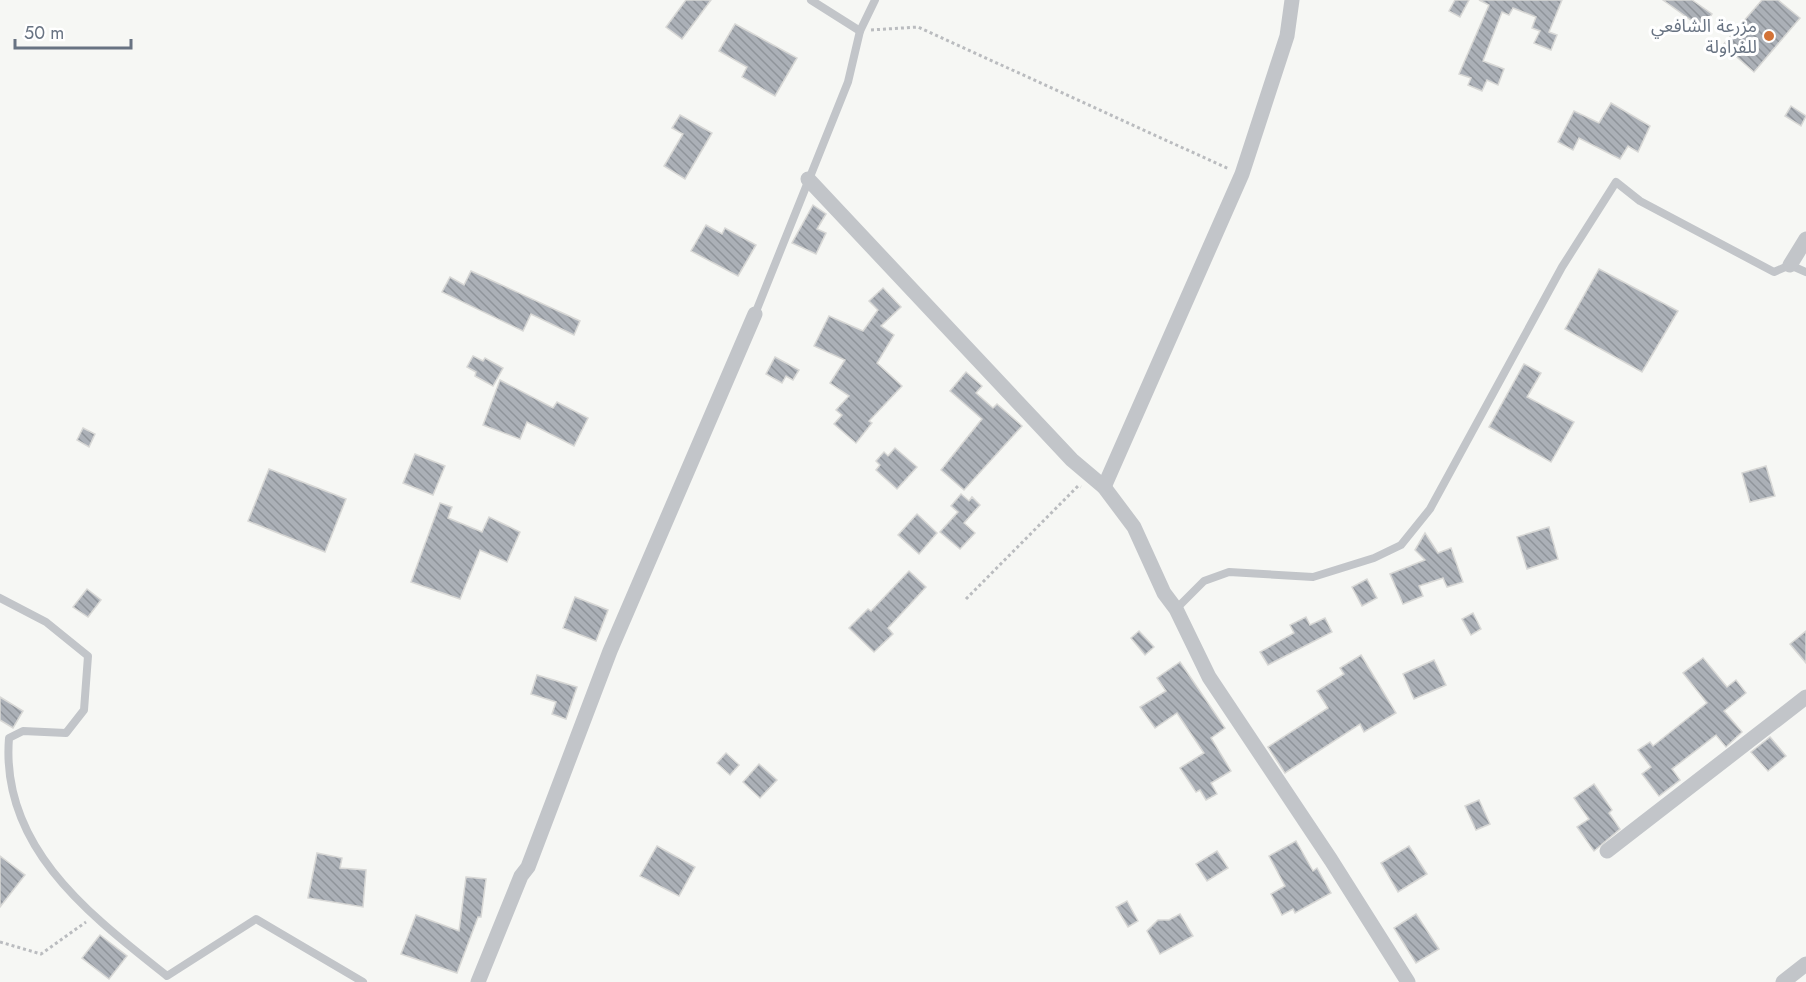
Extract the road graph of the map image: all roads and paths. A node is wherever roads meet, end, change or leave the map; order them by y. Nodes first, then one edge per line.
1 (811, 0) edge
2 (875, 0) edge
3 (1292, 0) edge
4 (860, 31) junction
5 (1242, 174) junction
6 (808, 179) junction
7 (1806, 239) edge
8 (1790, 265) junction
9 (1806, 272) edge
10 (755, 314) joint
11 (1104, 487) junction
12 (0, 598) edge
13 (966, 599) dead end
14 (1176, 609) junction
15 (1806, 697) edge
16 (17, 832) dead end
17 (28, 851) dead end
18 (1607, 851) dead end
19 (93, 917) junction
20 (0, 942) edge
21 (1806, 964) edge
22 (363, 982) edge
23 (477, 982) edge
24 (1408, 982) edge
25 (1783, 982) edge

1 - 4 lane
2 - 4 lane
3 - 5 street
4 - 5 path
4 - 6 lane
5 - 11 street
6 - 10 lane
6 - 11 street
7 - 8 street
8 - 9 lane
8 - 14 lane
10 - 23 street
11 - 13 path
11 - 14 street
12 - 16 lane
14 - 24 street
15 - 18 street
17 - 19 lane
19 - 20 path
19 - 22 lane
21 - 25 street

